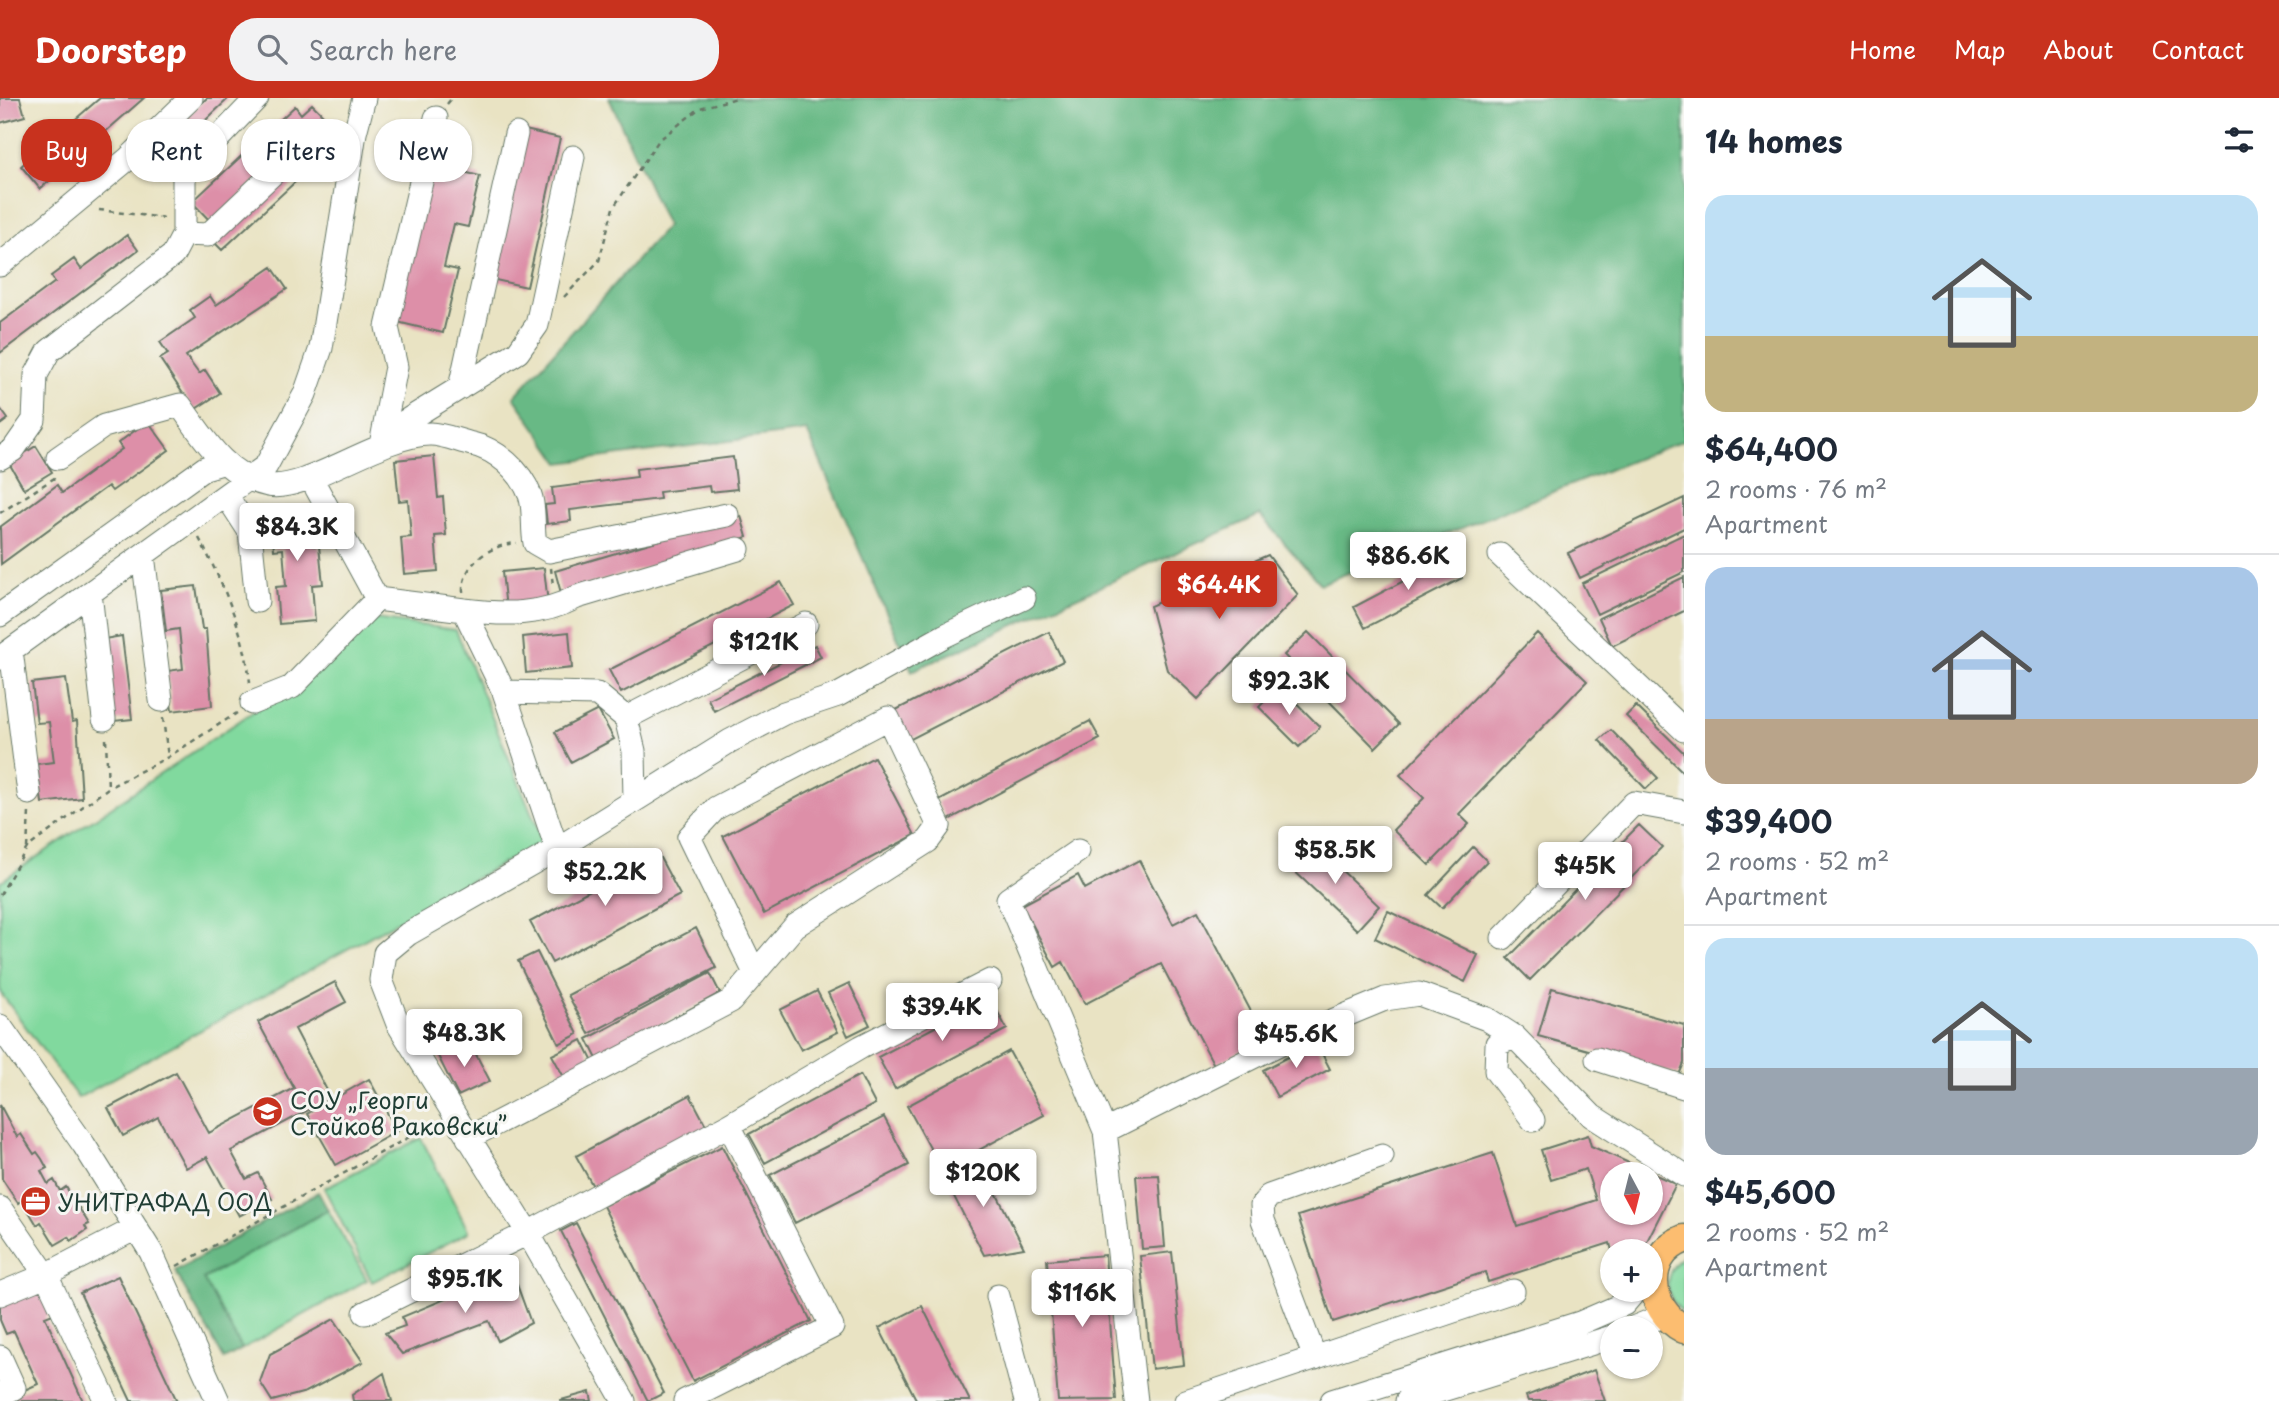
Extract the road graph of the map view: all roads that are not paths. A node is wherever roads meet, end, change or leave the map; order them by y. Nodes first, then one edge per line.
1 (191, 98) edge
2 (257, 98) edge
3 (364, 98) edge
4 (436, 118) dead end
5 (516, 134) dead end
6 (573, 157) dead end
7 (264, 182) edge
8 (184, 234) junction
9 (0, 265) edge
10 (460, 388) junction
11 (381, 445) junction
12 (0, 458) edge
13 (58, 458) road end
14 (222, 463) junction
15 (311, 478) junction
16 (249, 479) junction
17 (226, 495) junction
18 (727, 515) dead end
19 (738, 549) dead end
20 (143, 555) junction
21 (1500, 555) dead end
22 (90, 593) junction
23 (1024, 597) dead end
24 (377, 599) junction
25 (257, 601) dead end
26 (464, 610) junction
27 (0, 615) edge
28 (806, 624) dead end
29 (6, 654) edge
30 (504, 691) junction
31 (161, 700) road end
32 (252, 703) road end
33 (626, 718) junction
34 (104, 719) road end
35 (1684, 730) edge
36 (29, 793) road end
37 (635, 800) junction
38 (1684, 812) edge
39 (557, 849) junction
40 (1078, 851) dead end
41 (1503, 938) dead end
42 (755, 973) junction
43 (990, 981) dead end
44 (2, 1031) edge
45 (1515, 1037) junction
46 (1597, 1059) dead end
47 (1684, 1087) edge
48 (1533, 1120) dead end
49 (729, 1125) junction
50 (1105, 1131) junction
51 (468, 1138) junction
52 (1382, 1156) dead end
53 (1684, 1175) edge
54 (0, 1208) edge
55 (1684, 1221) edge
56 (136, 1228) junction
57 (528, 1233) junction
58 (1665, 1257) edge
59 (46, 1275) junction
60 (1513, 1291) dead end
61 (0, 1294) edge
62 (998, 1296) dead end
63 (1626, 1302) edge
64 (365, 1313) dead end
65 (1679, 1326) edge
66 (1600, 1341) edge
67 (0, 1357) edge
68 (1315, 1358) junction
69 (1445, 1394) edge
70 (0, 1395) edge
71 (106, 1401) edge
72 (218, 1401) edge
73 (624, 1401) edge
74 (685, 1401) edge
75 (1026, 1401) edge
76 (1136, 1401) edge
77 (1186, 1401) edge
78 (1332, 1401) edge
79 (1407, 1401) edge

1 - 9 street
2 - 8 street
3 - 16 street
4 - 11 street
5 - 10 street
6 - 10 street
7 - 8 street
8 - 12 street
10 - 11 street
11 - 15 street
11 - 18 street
13 - 14 street
14 - 16 street
14 - 27 street
15 - 16 street
15 - 24 street
16 - 17 street
17 - 20 street
17 - 25 street
19 - 26 street
20 - 22 street
20 - 31 street
21 - 35 street
22 - 29 street
22 - 34 street
23 - 37 street
24 - 26 street
24 - 32 street
26 - 30 street
28 - 33 street
29 - 36 street
30 - 33 street
30 - 39 street
33 - 37 street
37 - 39 street
38 - 41 street
39 - 51 street
40 - 50 street
42 - 42 street
42 - 51 street
43 - 49 street
44 - 56 street
45 - 48 street
45 - 50 street
45 - 53 street
46 - 47 street
49 - 57 street
49 - 74 street
50 - 76 street
51 - 57 street
52 - 68 street
54 - 59 street
55 - 58 main road
56 - 59 street
56 - 72 street
57 - 64 street
57 - 73 street
58 - 65 main road
59 - 61 street
59 - 71 street
60 - 68 street
62 - 75 street
63 - 78 street
66 - 69 street
67 - 70 street
68 - 77 street
69 - 79 street

